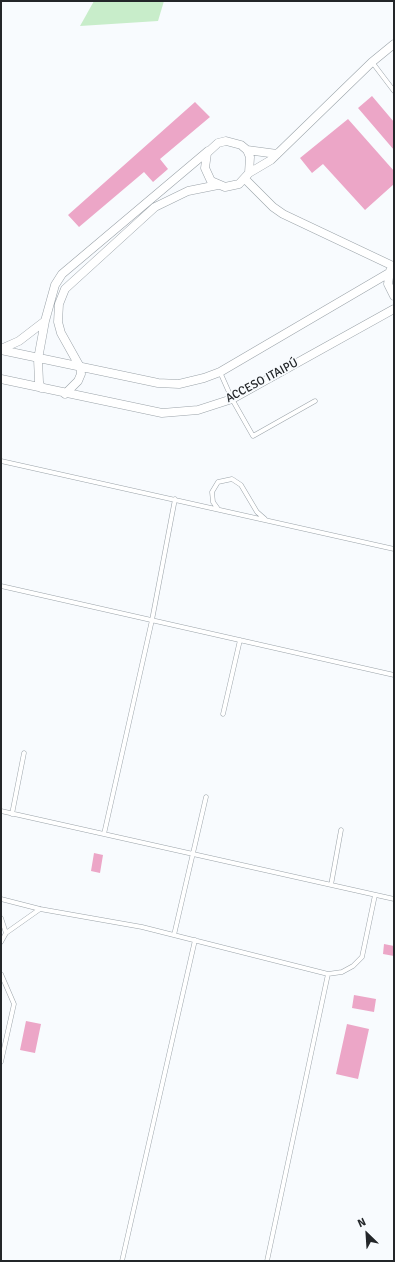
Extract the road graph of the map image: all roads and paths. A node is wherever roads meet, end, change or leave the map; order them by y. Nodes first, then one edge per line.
1 (394, 44) edge
2 (372, 62) junction
3 (394, 91) edge
4 (212, 148) junction
5 (247, 150) junction
6 (276, 154) junction
7 (247, 176) junction
8 (218, 185) junction
9 (392, 268) edge
10 (394, 296) edge
11 (394, 309) edge
12 (45, 321) junction
13 (1, 350) edge
14 (38, 359) junction
15 (80, 368) junction
16 (220, 372) junction
17 (1, 379) edge
18 (41, 388) junction
19 (65, 394) junction
20 (232, 399) junction
21 (315, 401) dead end
22 (1, 461) edge
23 (175, 500) junction
24 (218, 509) junction
25 (265, 520) junction
26 (394, 549) edge
27 (1, 586) edge
28 (152, 620) junction
29 (240, 640) junction
30 (394, 675) edge
31 (223, 714) dead end
32 (24, 753) dead end
33 (206, 797) dead end
34 (1, 811) edge
35 (12, 814) junction
36 (341, 830) dead end
37 (104, 834) junction
38 (193, 854) junction
39 (331, 885) junction
40 (375, 895) junction
41 (1, 899) edge
42 (394, 899) edge
43 (40, 909) junction
44 (1, 918) edge
45 (6, 933) junction
46 (174, 935) junction
47 (196, 940) junction
48 (1, 942) edge
49 (1, 974) edge
50 (328, 974) junction
51 (1, 1062) edge
52 (122, 1261) edge
53 (267, 1261) edge

1 - 2 street
2 - 3 lane
2 - 6 street
4 - 5 street
4 - 8 street
4 - 12 street
5 - 6 street
5 - 7 street
6 - 7 street
7 - 8 street
7 - 9 street
8 - 15 street
9 - 10 street
9 - 16 street
11 - 20 street, ACCESO ITAIPÚ
12 - 13 street
12 - 14 street
13 - 14 street
14 - 15 street
14 - 18 street
15 - 16 street
15 - 19 street
16 - 20 lane
17 - 18 street, ACCESO ITAIPÚ
18 - 19 street, ACCESO ITAIPÚ
19 - 20 street, ACCESO ITAIPÚ
20 - 21 lane
22 - 23 lane
23 - 24 lane
23 - 28 lane
24 - 25 lane
24 - 25 lane
25 - 26 lane
27 - 28 lane
28 - 29 lane
28 - 37 lane
29 - 30 lane
29 - 31 lane
32 - 35 lane
33 - 38 lane
34 - 35 lane
35 - 37 lane
36 - 39 lane
37 - 38 lane
38 - 39 lane
38 - 46 lane
39 - 40 lane
40 - 42 lane
40 - 50 lane
41 - 43 lane
43 - 45 lane
43 - 46 lane
44 - 45 lane
45 - 48 lane
46 - 47 lane
47 - 50 lane
47 - 52 lane
49 - 51 lane
50 - 53 lane

